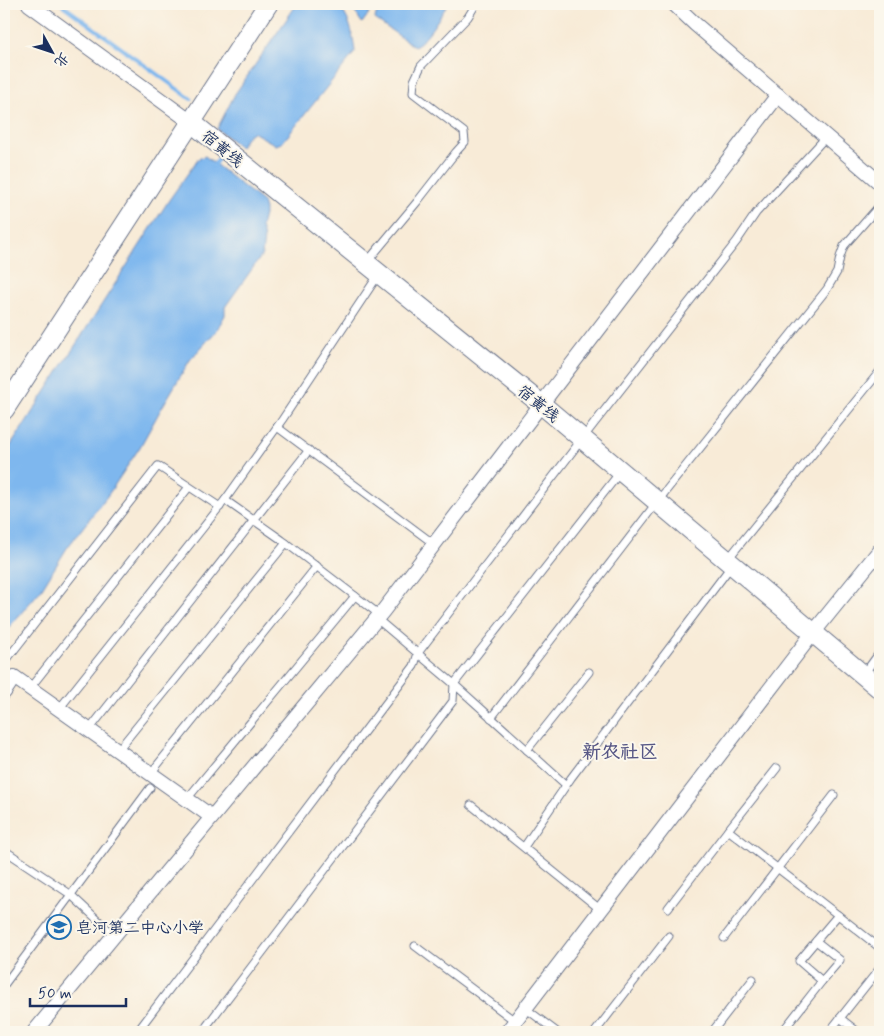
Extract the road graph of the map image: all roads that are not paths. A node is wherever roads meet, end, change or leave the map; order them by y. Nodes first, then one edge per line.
1 (29, 4) edge
2 (268, 4) edge
3 (476, 4) edge
4 (674, 4) edge
5 (778, 95) junction
6 (192, 122) junction
7 (826, 137) junction
8 (880, 183) edge
9 (880, 205) edge
10 (373, 269) junction
11 (880, 371) edge
12 (541, 404) junction
13 (4, 410) edge
14 (278, 427) junction
15 (582, 439) junction
16 (309, 450) junction
17 (621, 471) junction
18 (190, 487) junction
19 (225, 500) junction
20 (657, 502) junction
21 (220, 507) junction
22 (254, 520) junction
23 (286, 543) junction
24 (434, 544) junction
25 (880, 550) edge
26 (729, 562) junction
27 (317, 566) junction
28 (355, 596) junction
29 (378, 617) junction
30 (813, 633) junction
31 (880, 652) edge
32 (418, 653) junction
33 (4, 663) edge
34 (589, 672) dead end
35 (863, 675) junction
36 (454, 684) junction
37 (30, 688) junction
38 (5, 689) edge
39 (880, 690) edge
40 (59, 709) junction
41 (491, 718) junction
42 (89, 730) junction
43 (118, 750) junction
44 (527, 750) junction
45 (777, 768) dead end
46 (150, 773) junction
47 (566, 785) junction
48 (150, 788) dead end
49 (834, 795) dead end
50 (187, 799) junction
51 (471, 805) dead end
52 (212, 817) junction
53 (728, 830) junction
54 (524, 847) junction
55 (4, 850) edge
56 (778, 868) junction
57 (70, 894) junction
58 (668, 908) dead end
59 (601, 910) junction
60 (838, 915) junction
61 (114, 935) junction
62 (669, 936) dead end
63 (724, 938) dead end
64 (816, 941) junction
65 (415, 946) dead end
66 (880, 948) edge
67 (880, 968) edge
68 (753, 979) dead end
69 (822, 981) junction
70 (4, 985) edge
71 (526, 1008) junction
72 (840, 1018) junction
73 (515, 1021) junction
74 (34, 1032) edge
75 (137, 1032) edge
76 (202, 1032) edge
77 (507, 1032) edge
78 (558, 1032) edge
79 (596, 1032) edge
80 (712, 1032) edge
81 (782, 1032) edge
82 (829, 1032) edge
83 (858, 1032) edge

1 - 6 street
2 - 6 main road, 宿黄线
3 - 10 lane
4 - 5 street
5 - 7 street
5 - 12 street
6 - 10 main road, 宿黄线
6 - 13 main road, 宿黄线
7 - 8 street
7 - 15 lane
9 - 20 lane
10 - 12 main road, 宿黄线
10 - 14 lane
11 - 26 lane
12 - 15 main road, 宿黄线
12 - 24 street
14 - 16 lane
14 - 19 lane
15 - 17 main road, 宿黄线
15 - 32 lane
16 - 22 lane
16 - 24 lane
17 - 20 main road, 宿黄线
17 - 36 lane
18 - 21 lane
18 - 33 lane
18 - 37 lane
19 - 21 lane
19 - 22 lane
20 - 26 main road, 宿黄线
20 - 41 lane
21 - 40 lane
22 - 23 lane
22 - 42 lane
23 - 27 lane
23 - 43 lane
24 - 29 street
25 - 30 street
26 - 30 main road, 宿黄线
26 - 47 lane
27 - 28 lane
27 - 46 lane
28 - 29 lane
28 - 50 lane
29 - 32 lane
29 - 52 street
30 - 35 main road, 宿黄线
30 - 59 street
31 - 35 lane
32 - 36 lane
32 - 75 lane
34 - 44 lane
35 - 39 main road, 宿黄线
36 - 41 lane
36 - 76 lane
37 - 38 street
37 - 40 street
40 - 42 street
41 - 44 lane
42 - 43 street
43 - 46 street
44 - 47 lane
45 - 53 lane
46 - 50 street
47 - 54 lane
48 - 57 lane
49 - 56 lane
50 - 52 street
51 - 54 lane
52 - 61 street
53 - 56 lane
53 - 58 lane
54 - 59 lane
55 - 57 lane
56 - 60 lane
56 - 63 lane
57 - 61 lane
57 - 70 lane
59 - 71 street
60 - 64 lane
60 - 66 lane
61 - 74 street
62 - 79 lane
64 - 69 lane
64 - 69 lane
65 - 73 lane
67 - 72 lane
68 - 80 lane
69 - 81 lane
71 - 73 street
71 - 78 lane
72 - 82 lane
72 - 83 lane
73 - 77 street

